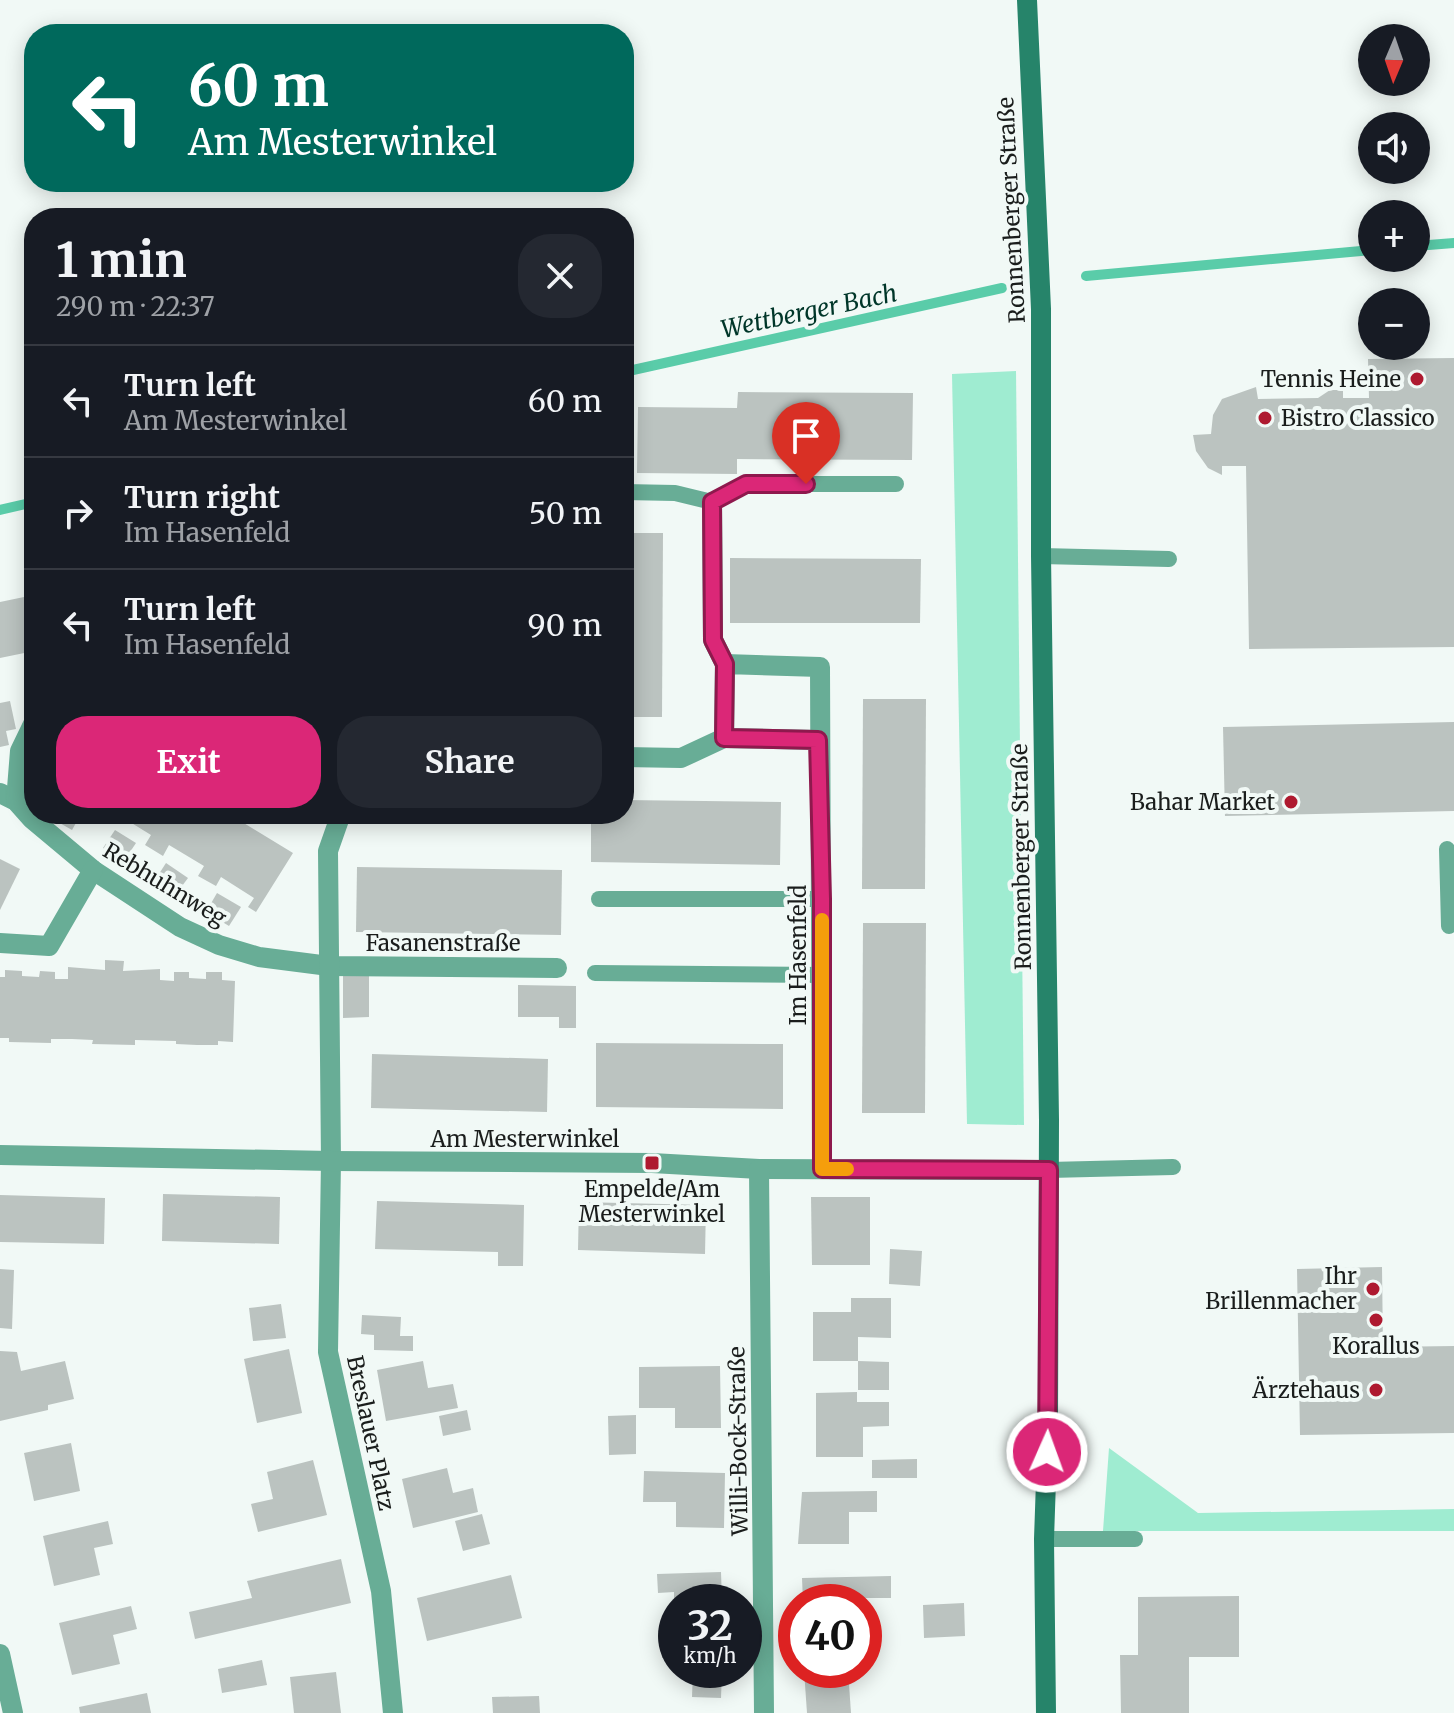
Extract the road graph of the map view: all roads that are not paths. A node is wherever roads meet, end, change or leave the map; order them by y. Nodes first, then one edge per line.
1 (1027, 0) edge
2 (896, 484) dead end
3 (634, 492) edge
4 (712, 502) junction
5 (1041, 556) junction
6 (1169, 559) dead end
7 (725, 664) junction
8 (724, 738) junction
9 (818, 740) junction
10 (24, 743) edge
11 (634, 757) edge
12 (8, 797) edge
13 (24, 812) edge
14 (38, 824) edge
15 (337, 824) edge
16 (1447, 849) dead end
17 (93, 870) junction
18 (599, 899) dead end
19 (822, 899) junction
20 (1449, 926) dead end
21 (0, 943) edge
22 (329, 966) junction
23 (557, 968) dead end
24 (595, 973) dead end
25 (822, 975) junction
26 (0, 1155) edge
27 (331, 1161) junction
28 (1173, 1167) dead end
29 (759, 1169) junction
30 (822, 1169) junction
31 (1049, 1170) junction
32 (1044, 1539) junction
33 (1135, 1539) dead end
34 (0, 1654) edge
35 (13, 1713) edge
36 (393, 1713) edge
37 (764, 1713) edge
38 (1046, 1713) edge

1 - 5 street, Ronnenberger Straße
2 - 4 lane
3 - 4 lane
4 - 7 street
5 - 6 lane
5 - 31 street, Ronnenberger Straße
7 - 8 street
7 - 9 street, Im Hasenfeld
8 - 9 street
8 - 11 street
9 - 19 street, Im Hasenfeld
10 - 12 street
12 - 13 street, Rebhuhnweg
14 - 17 street, Rebhuhnweg
15 - 22 street
16 - 20 lane
17 - 21 street
17 - 22 street, Rebhuhnweg
18 - 19 lane
19 - 25 street, Im Hasenfeld
22 - 23 street, Fasanenstraße
22 - 27 street
24 - 25 lane
25 - 30 street, Im Hasenfeld
26 - 27 street, Am Mesterwinkel
27 - 29 street, Am Mesterwinkel
27 - 36 street, Breslauer Platz
28 - 31 lane
29 - 30 street, Am Mesterwinkel
29 - 37 street, Willi-Bock-Straße
30 - 31 street, Am Mesterwinkel
31 - 32 street, Ronnenberger Straße
32 - 33 lane
32 - 38 street, Ronnenberger Straße
34 - 35 street

